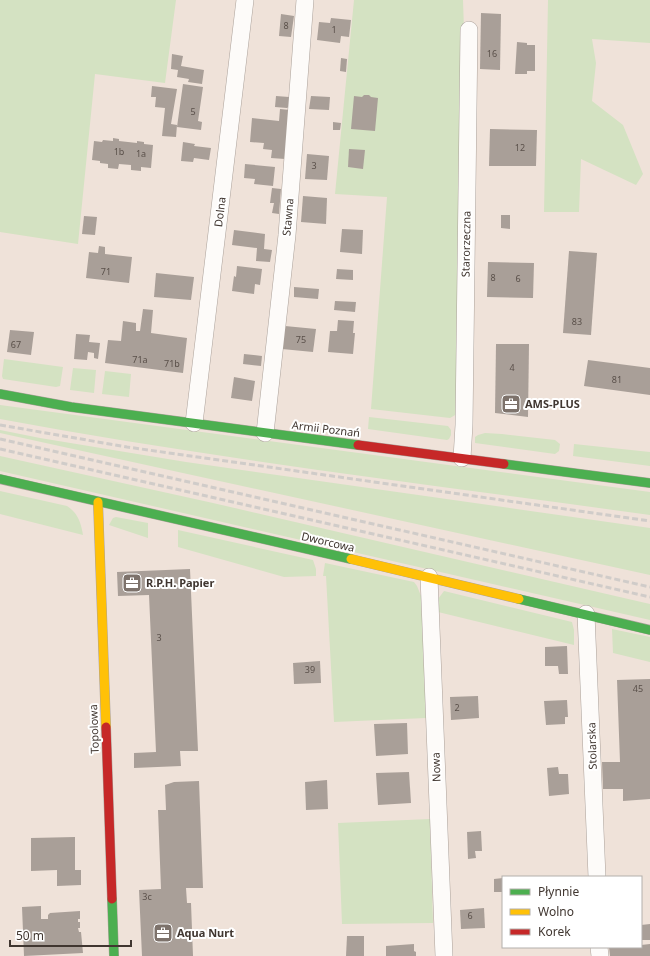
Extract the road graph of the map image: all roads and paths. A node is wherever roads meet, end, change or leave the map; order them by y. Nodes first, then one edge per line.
1 (245, 0) edge
2 (305, 0) edge
3 (468, 30) dead end
4 (0, 394) edge
5 (194, 423) junction
6 (265, 433) junction
7 (462, 458) junction
8 (0, 479) edge
9 (650, 483) edge
10 (98, 502) junction
11 (429, 577) junction
12 (586, 614) junction
13 (650, 630) edge
14 (597, 876) edge
15 (114, 956) edge
16 (444, 956) edge

1 - 5 street, Dolna
2 - 6 street, Stawna
3 - 7 street, Starorzeczna
4 - 5 street, Armii Poznań
5 - 6 street, Armii Poznań
6 - 7 street, Armii Poznań
7 - 9 street, Armii Poznań
8 - 10 street, Dworcowa
10 - 11 street, Dworcowa
10 - 15 street, Topolowa
11 - 12 street, Dworcowa
11 - 16 street, Nowa
12 - 13 street, Dworcowa
12 - 14 street, Stolarska

